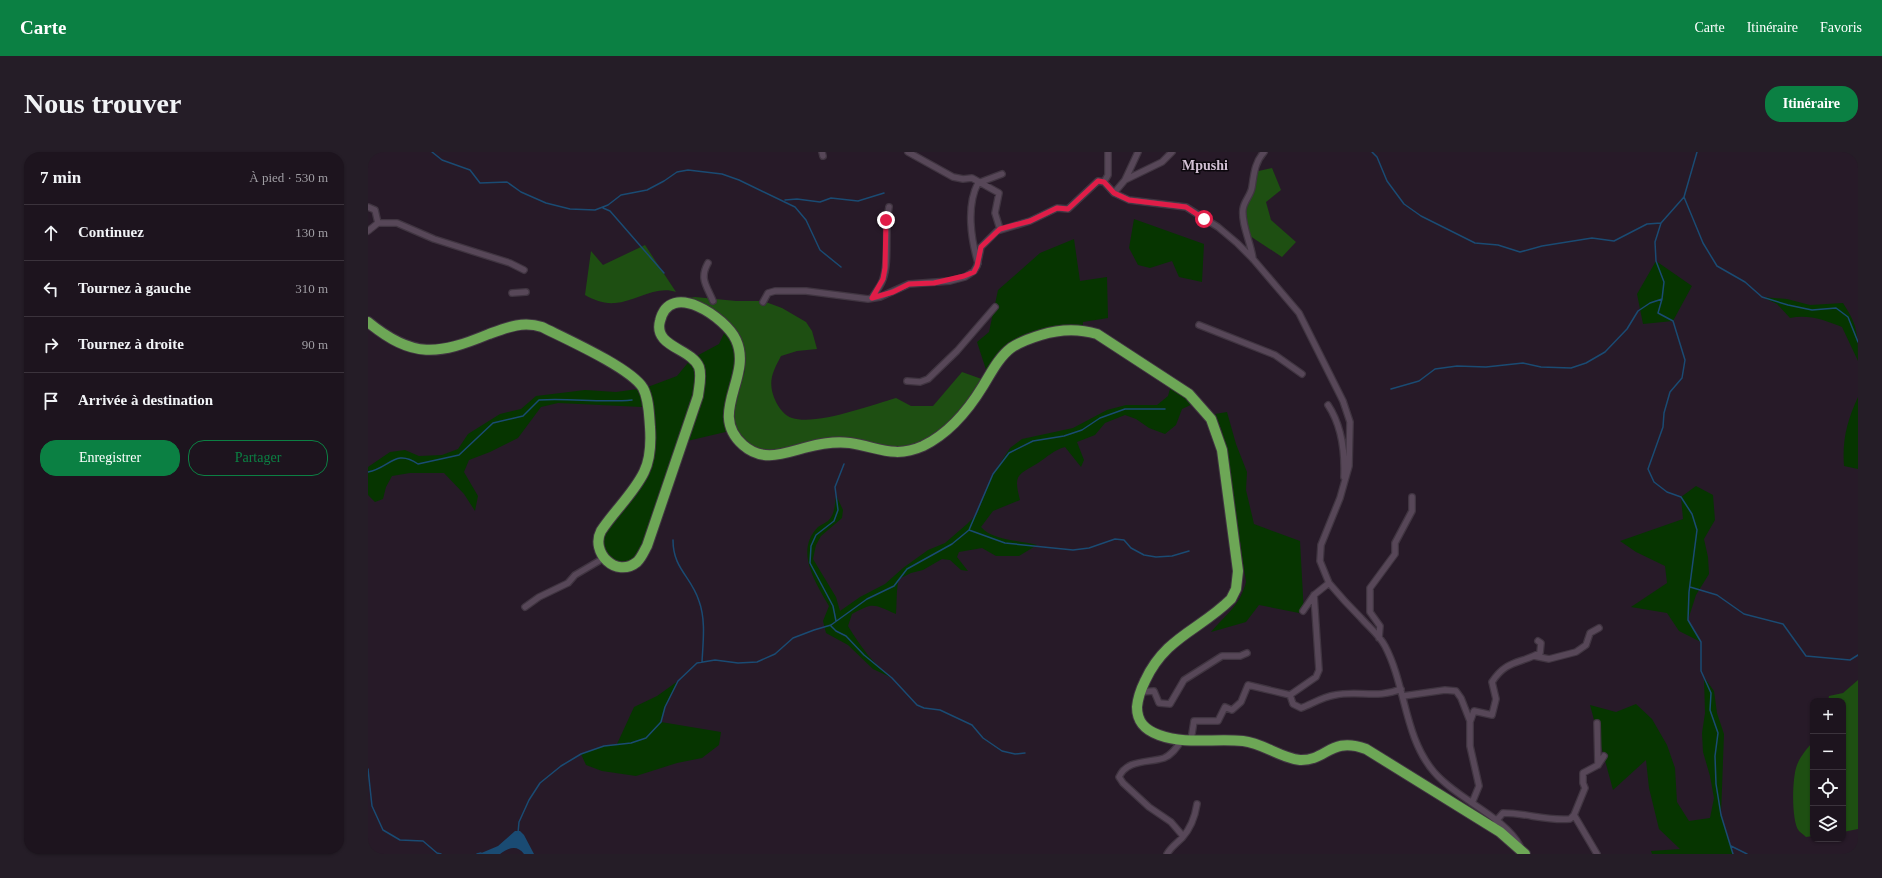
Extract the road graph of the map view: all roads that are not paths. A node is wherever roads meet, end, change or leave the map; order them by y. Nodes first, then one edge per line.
1 (908, 152) edge
2 (1108, 152) edge
3 (1138, 152) edge
4 (1172, 152) edge
5 (1264, 152) edge
6 (1002, 174) dead end
7 (1125, 180) junction
8 (1104, 182) junction
9 (978, 183) junction
10 (1114, 193) junction
11 (368, 207) edge
12 (888, 207) dead end
13 (378, 223) junction
14 (1000, 229) junction
15 (368, 231) edge
16 (1253, 259) junction
17 (708, 263) dead end
18 (978, 263) junction
19 (524, 270) dead end
20 (526, 292) dead end
21 (512, 293) dead end
22 (872, 298) junction
23 (713, 301) dead end
24 (763, 302) dead end
25 (995, 307) dead end
26 (368, 322) edge
27 (1199, 325) dead end
28 (1302, 374) dead end
29 (907, 381) dead end
30 (1328, 405) dead end
31 (1344, 483) junction
32 (1412, 497) dead end
33 (604, 558) junction
34 (1329, 583) junction
35 (1314, 595) junction
36 (525, 607) dead end
37 (1304, 611) dead end
38 (1599, 628) dead end
39 (1379, 638) junction
40 (1538, 641) dead end
41 (1247, 654) dead end
42 (1534, 656) junction
43 (1401, 689) junction
44 (1140, 692) junction
45 (1290, 695) junction
46 (1403, 696) junction
47 (1470, 722) junction
48 (1597, 723) dead end
49 (1187, 740) junction
50 (1604, 756) dead end
51 (1598, 765) junction
52 (1472, 803) junction
53 (1197, 804) dead end
54 (1574, 816) junction
55 (1496, 821) junction
56 (1183, 836) junction
57 (1524, 853) edge
58 (1167, 854) edge
59 (1597, 854) edge

1 - 9 street
2 - 8 street
3 - 7 street
4 - 7 street
5 - 16 street
6 - 9 street
7 - 10 street
8 - 10 street
8 - 14 street
9 - 14 street
9 - 18 street
10 - 16 street
11 - 13 street
12 - 22 street
13 - 15 street
13 - 19 street
14 - 18 street
16 - 31 street
17 - 23 street
18 - 22 street
20 - 21 street
22 - 24 street
25 - 29 street
26 - 33 highway
27 - 28 street
30 - 31 street
31 - 34 street
32 - 39 street
33 - 36 street
33 - 44 highway
34 - 35 street
34 - 39 street
35 - 37 street
35 - 45 street
38 - 42 street
39 - 43 street
40 - 42 street
41 - 44 street
42 - 47 street
43 - 45 street
43 - 46 street
44 - 49 highway
45 - 49 street
46 - 47 street
46 - 52 street
47 - 52 street
48 - 51 street
49 - 56 street
49 - 57 highway
50 - 51 street
51 - 54 street
52 - 55 street
53 - 56 street
54 - 55 street
54 - 59 street
55 - 57 street
56 - 58 street

